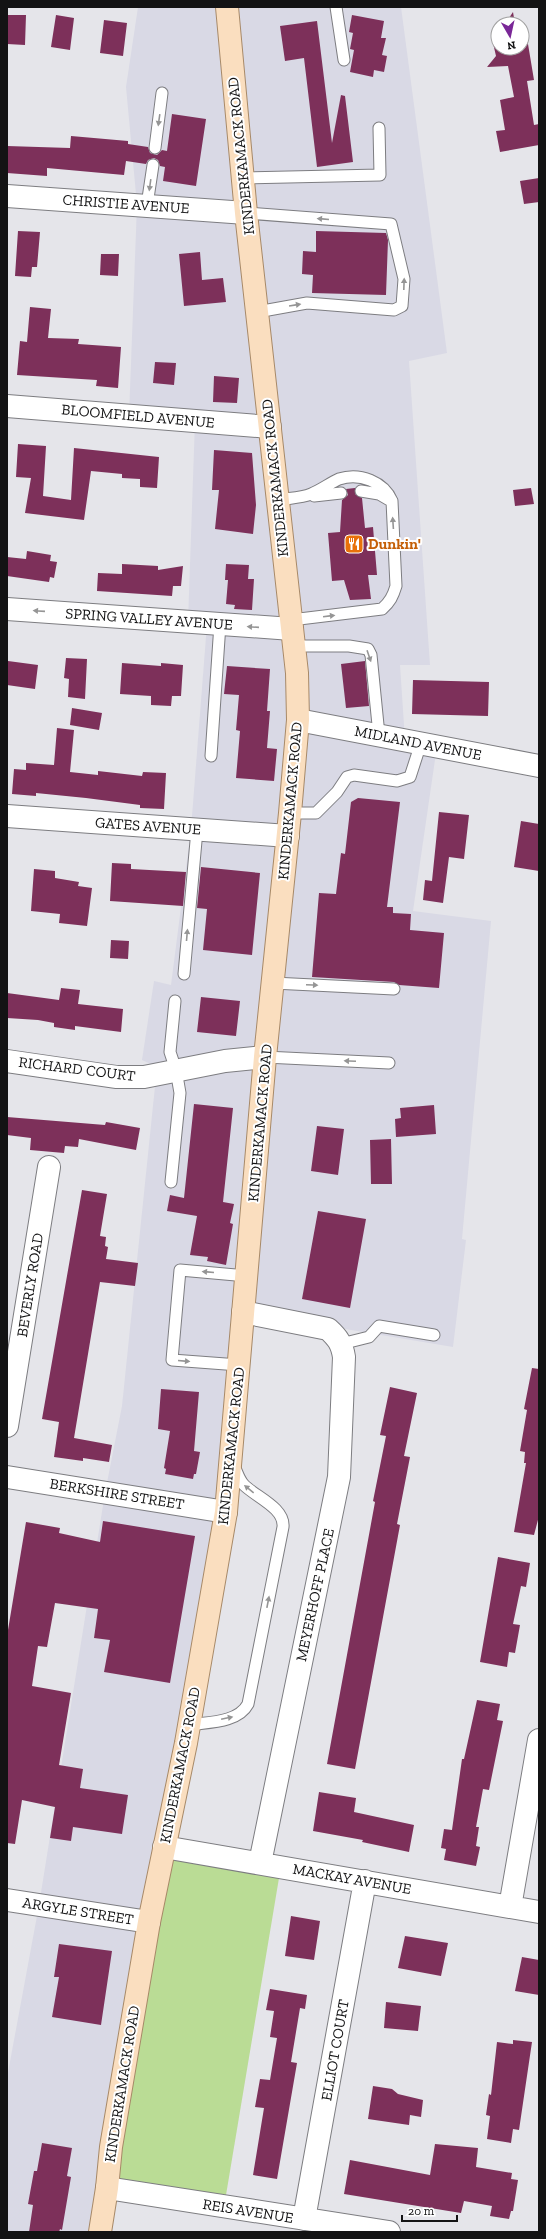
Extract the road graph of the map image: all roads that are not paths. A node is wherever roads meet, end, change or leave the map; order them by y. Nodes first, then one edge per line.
1 (226, 7) edge
2 (336, 7) edge
3 (344, 60) dead end
4 (162, 93) dead end
5 (379, 128) dead end
6 (155, 148) dead end
7 (153, 165) dead end
8 (243, 178) junction
9 (7, 196) edge
10 (147, 205) junction
11 (246, 212) junction
12 (257, 312) junction
13 (7, 406) edge
14 (270, 427) junction
15 (361, 491) dead end
16 (341, 493) dead end
17 (303, 496) junction
18 (278, 500) junction
19 (392, 501) junction
20 (7, 609) edge
21 (220, 624) junction
22 (292, 632) junction
23 (298, 720) junction
24 (379, 735) junction
25 (421, 743) junction
26 (211, 756) dead end
27 (539, 766) edge
28 (290, 813) junction
29 (7, 816) edge
30 (197, 830) junction
31 (288, 836) junction
32 (184, 974) dead end
33 (273, 983) junction
34 (394, 989) dead end
35 (175, 1001) dead end
36 (265, 1057) junction
37 (7, 1061) edge
38 (389, 1063) dead end
39 (176, 1070) junction
40 (49, 1167) dead end
41 (171, 1182) dead end
42 (247, 1276) junction
43 (243, 1312) junction
44 (434, 1335) dead end
45 (334, 1336) junction
46 (239, 1365) junction
47 (7, 1426) edge
48 (231, 1458) junction
49 (7, 1477) edge
50 (226, 1512) junction
51 (189, 1725) junction
52 (539, 1740) edge
53 (164, 1847) junction
54 (260, 1863) junction
55 (366, 1881) junction
56 (7, 1900) edge
57 (510, 1907) junction
58 (539, 1912) edge
59 (149, 1922) junction
60 (107, 2188) junction
61 (304, 2219) junction
62 (100, 2232) edge
63 (389, 2232) edge

1 - 8 main road, KINDERKAMACK ROAD
2 - 3 lane
4 -> 6 lane
5 - 8 lane
7 -> 10 lane
8 - 11 main road, KINDERKAMACK ROAD
9 - 10 street, CHRISTIE AVENUE
10 - 11 street, CHRISTIE AVENUE
11 - 12 main road, KINDERKAMACK ROAD
12 -> 11 lane
12 - 14 main road, KINDERKAMACK ROAD
13 - 14 street, BLOOMFIELD AVENUE
14 - 18 main road, KINDERKAMACK ROAD
15 - 19 lane
16 - 17 lane
17 - 18 lane
17 - 19 lane
18 - 22 main road, KINDERKAMACK ROAD
22 -> 19 lane
21 -> 20 street, SPRING VALLEY AVENUE
22 -> 21 street, SPRING VALLEY AVENUE
21 - 26 lane
22 - 23 main road, KINDERKAMACK ROAD
22 -> 24 lane
23 - 24 street, MIDLAND AVENUE
23 - 28 main road, KINDERKAMACK ROAD
24 - 25 street, MIDLAND AVENUE
25 - 27 street, MIDLAND AVENUE
25 - 28 lane
28 - 31 main road, KINDERKAMACK ROAD
29 - 30 street, GATES AVENUE
30 - 31 street, GATES AVENUE
32 -> 30 lane
31 - 33 main road, KINDERKAMACK ROAD
33 -> 34 lane
33 - 36 main road, KINDERKAMACK ROAD
35 - 39 lane
38 -> 36 lane
36 - 39 street, RICHARD COURT
36 - 42 main road, KINDERKAMACK ROAD
37 - 39 street, RICHARD COURT
39 - 41 lane
40 - 47 street, BEVERLY ROAD
42 - 43 main road, KINDERKAMACK ROAD
42 -> 46 lane
43 - 45 street
43 - 46 main road, KINDERKAMACK ROAD
44 - 45 lane
45 - 54 street, MEYERHOFF PLACE
46 - 48 main road, KINDERKAMACK ROAD
48 - 50 main road, KINDERKAMACK ROAD
51 -> 48 lane
49 - 50 street, BERKSHIRE STREET
50 - 51 main road, KINDERKAMACK ROAD
51 - 53 main road, KINDERKAMACK ROAD
52 - 57 street
53 - 54 street, MACKAY AVENUE
53 - 59 main road, KINDERKAMACK ROAD
54 - 55 street, MACKAY AVENUE
55 - 57 street, MACKAY AVENUE
55 - 61 street, ELLIOT COURT
56 - 59 street, ARGYLE STREET
57 - 58 street, MACKAY AVENUE
59 - 60 main road, KINDERKAMACK ROAD
60 - 61 street, REIS AVENUE
60 - 62 main road, KINDERKAMACK ROAD
61 - 63 street, REIS AVENUE

